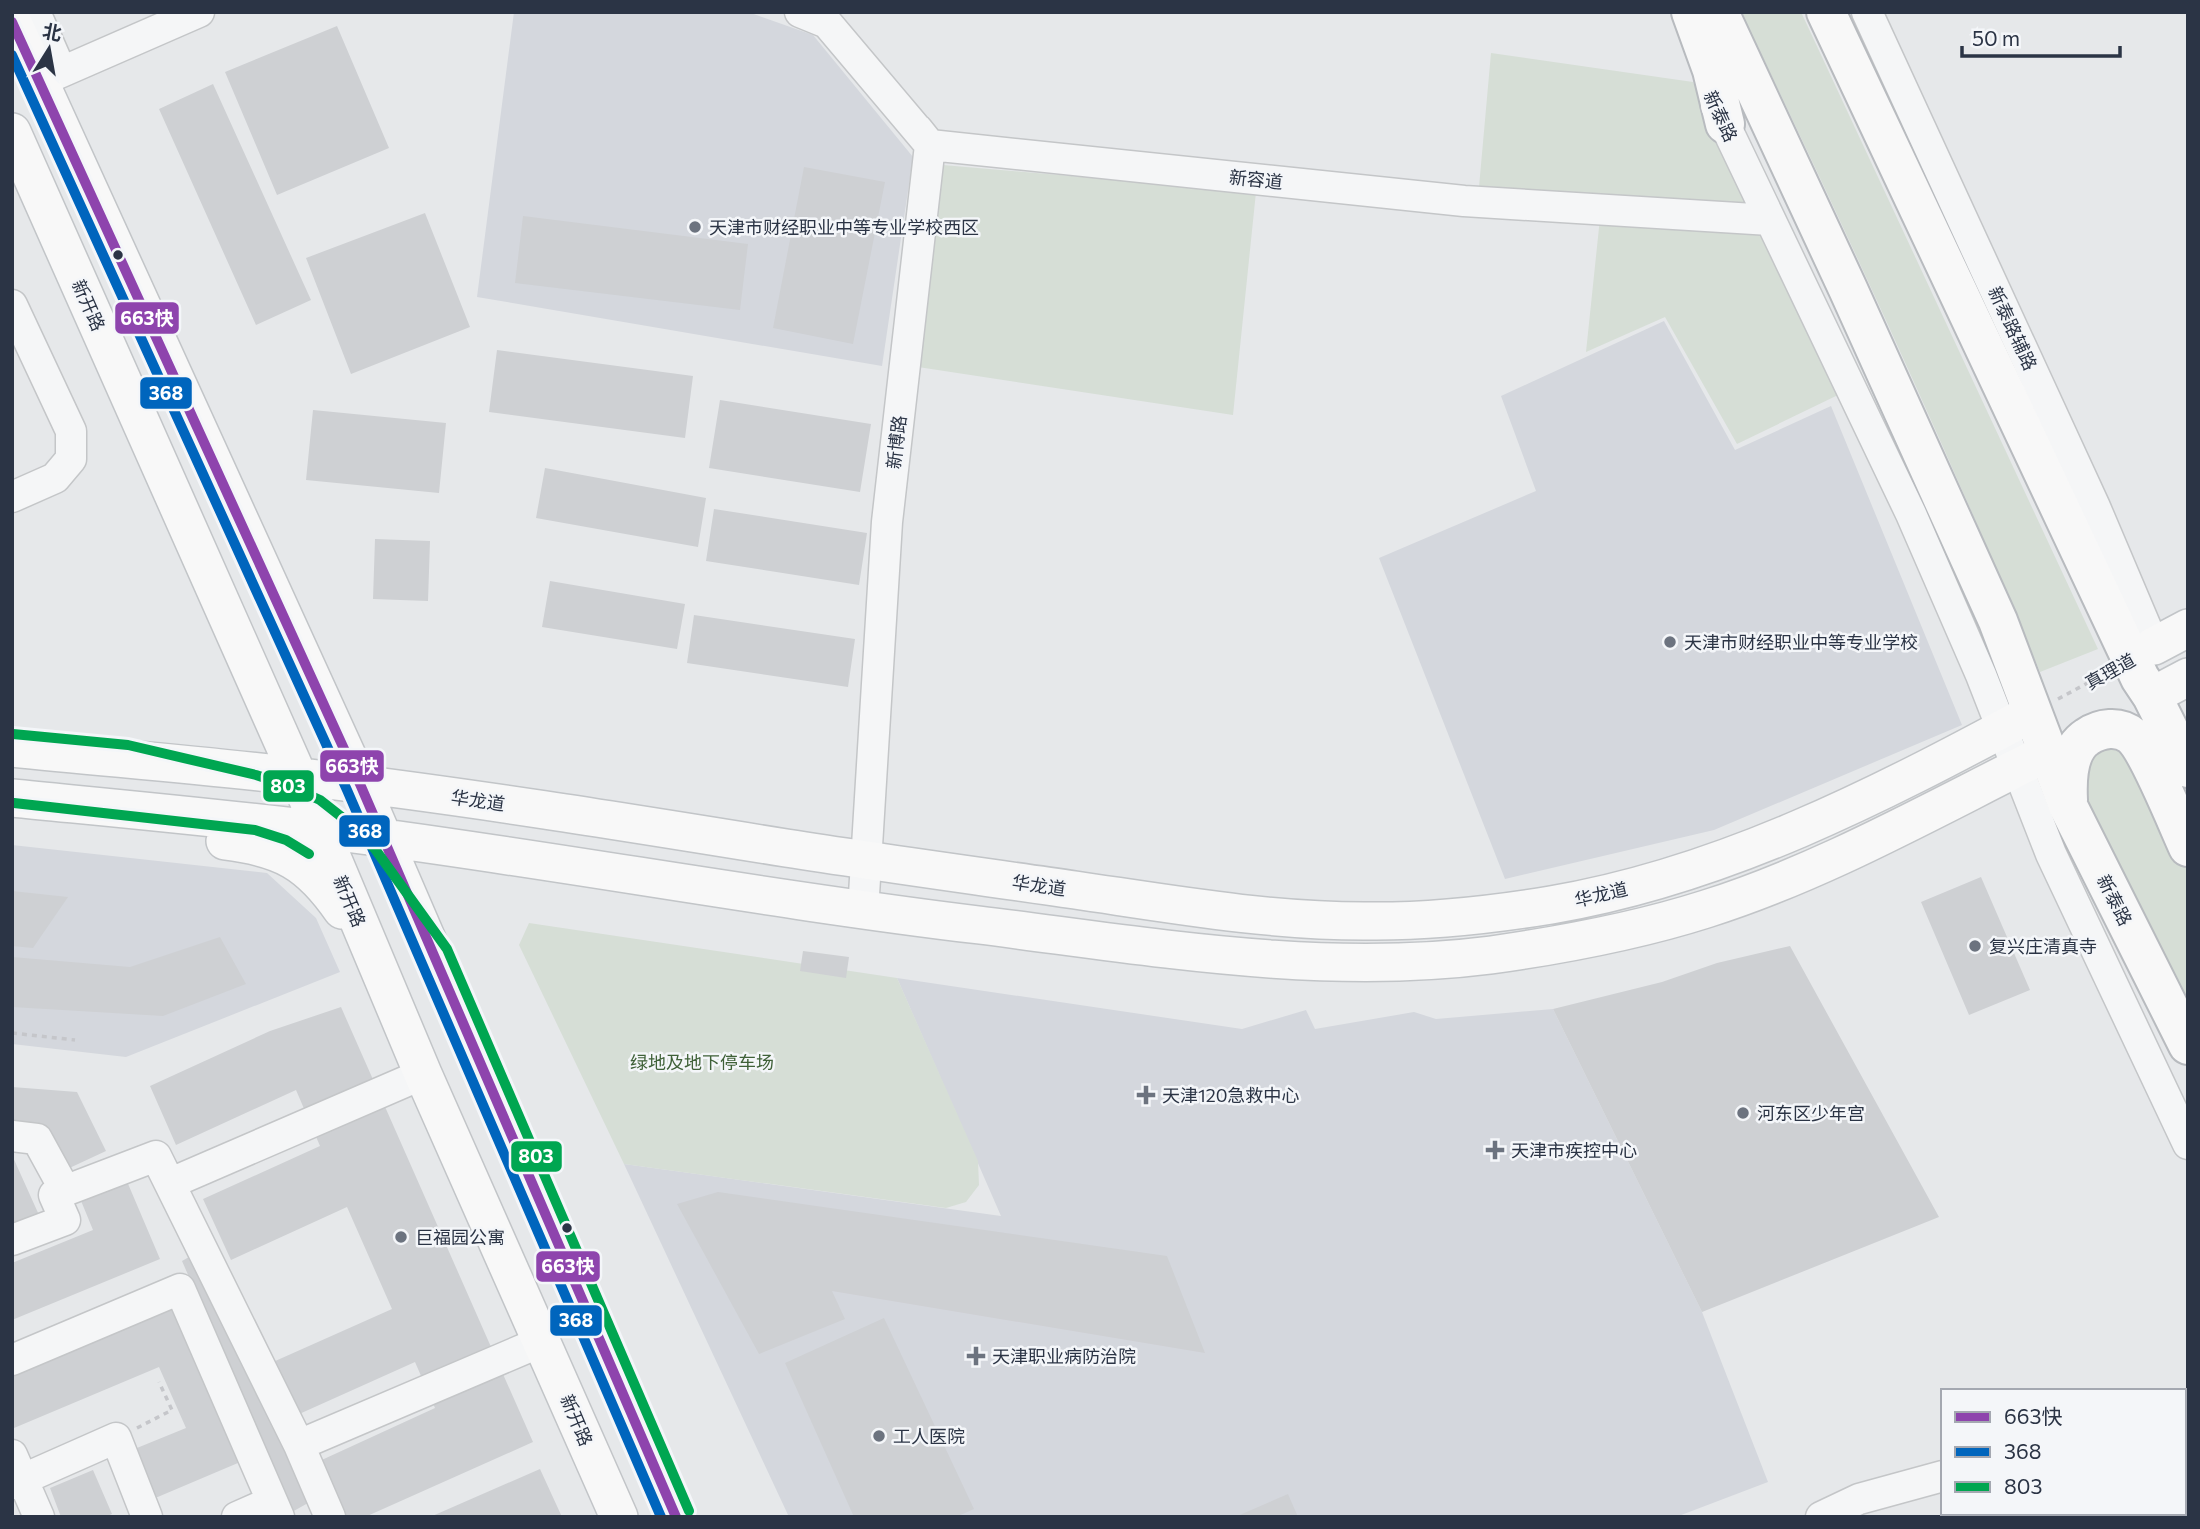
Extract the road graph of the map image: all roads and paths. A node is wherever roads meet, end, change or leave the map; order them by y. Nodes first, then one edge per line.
1 (35, 12) edge
2 (200, 12) edge
3 (1672, 12) edge
4 (1691, 12) edge
5 (1719, 12) edge
6 (1826, 12) edge
7 (1867, 12) edge
8 (818, 16) edge
9 (12, 21) edge
10 (51, 76) junction
11 (1725, 124) junction
12 (12, 132) edge
13 (930, 145) junction
14 (1770, 219) junction
15 (12, 305) edge
16 (12, 497) edge
17 (2188, 628) edge
18 (2143, 652) junction
19 (2188, 677) edge
20 (2152, 696) junction
21 (2022, 741) junction
22 (12, 748) edge
23 (125, 759) junction
24 (2188, 768) edge
25 (298, 776) junction
26 (359, 784) junction
27 (12, 798) edge
28 (2068, 806) junction
29 (12, 817) edge
30 (324, 825) junction
31 (383, 838) junction
32 (2188, 846) edge
33 (868, 860) junction
34 (863, 911) junction
35 (434, 955) junction
36 (376, 963) junction
37 (12, 1033) edge
38 (75, 1040) dead end
39 (2188, 1045) edge
40 (423, 1074) junction
41 (12, 1136) edge
42 (2188, 1144) edge
43 (60, 1181) dead end
44 (171, 1183) junction
45 (12, 1240) edge
46 (543, 1340) junction
47 (12, 1360) edge
48 (159, 1382) dead end
49 (116, 1438) junction
50 (299, 1445) junction
51 (16, 1473) edge
52 (1941, 1477) edge
53 (275, 1509) edge
54 (39, 1517) edge
55 (146, 1517) edge
56 (237, 1517) edge
57 (330, 1517) edge
58 (619, 1517) edge
59 (676, 1517) edge
60 (1821, 1517) edge

1 - 10 street
2 - 10 street
3 - 11 street, 新泰路
4 - 11 highway
5 - 21 highway, 新泰路
6 - 18 highway
7 - 18 street, 新泰路辅路
8 - 13 street
9 - 10 main road
10 - 26 main road
11 - 14 street, 新泰路
12 - 25 main road, 新开路
13 - 14 street, 新容道
13 - 33 street, 新博路
14 - 21 street, 新泰路
15 - 16 street
17 - 18 main road, 真理道
18 - 20 highway
18 - 21 path, 真理道
19 - 20 main road
20 - 24 highway
21 - 28 highway, 新泰路
21 - 33 main road, 华龙道
21 - 34 main road
21 - 42 street, 新泰路
22 - 23 main road, 华龙道
23 - 25 main road, 华龙道
23 - 30 main road
25 - 26 main road, 华龙道
25 - 30 main road, 新开路
26 - 31 main road
26 - 33 main road, 华龙道
27 - 30 main road
28 - 32 highway
28 - 39 highway, 新泰路
29 - 36 main road
30 - 31 main road
30 - 35 main road
30 - 36 main road, 新开路
31 - 34 main road
31 - 35 main road
33 - 34 street, 新博路
35 - 59 main road
36 - 40 main road, 新开路
37 - 38 path
40 - 44 street
40 - 46 main road, 新开路
41 - 43 street
44 - 45 street
44 - 50 street
46 - 50 street
46 - 58 main road, 新开路
47 - 53 street
48 - 49 path
49 - 51 street
49 - 55 street
50 - 57 street
51 - 54 street
52 - 60 street
53 - 56 street

